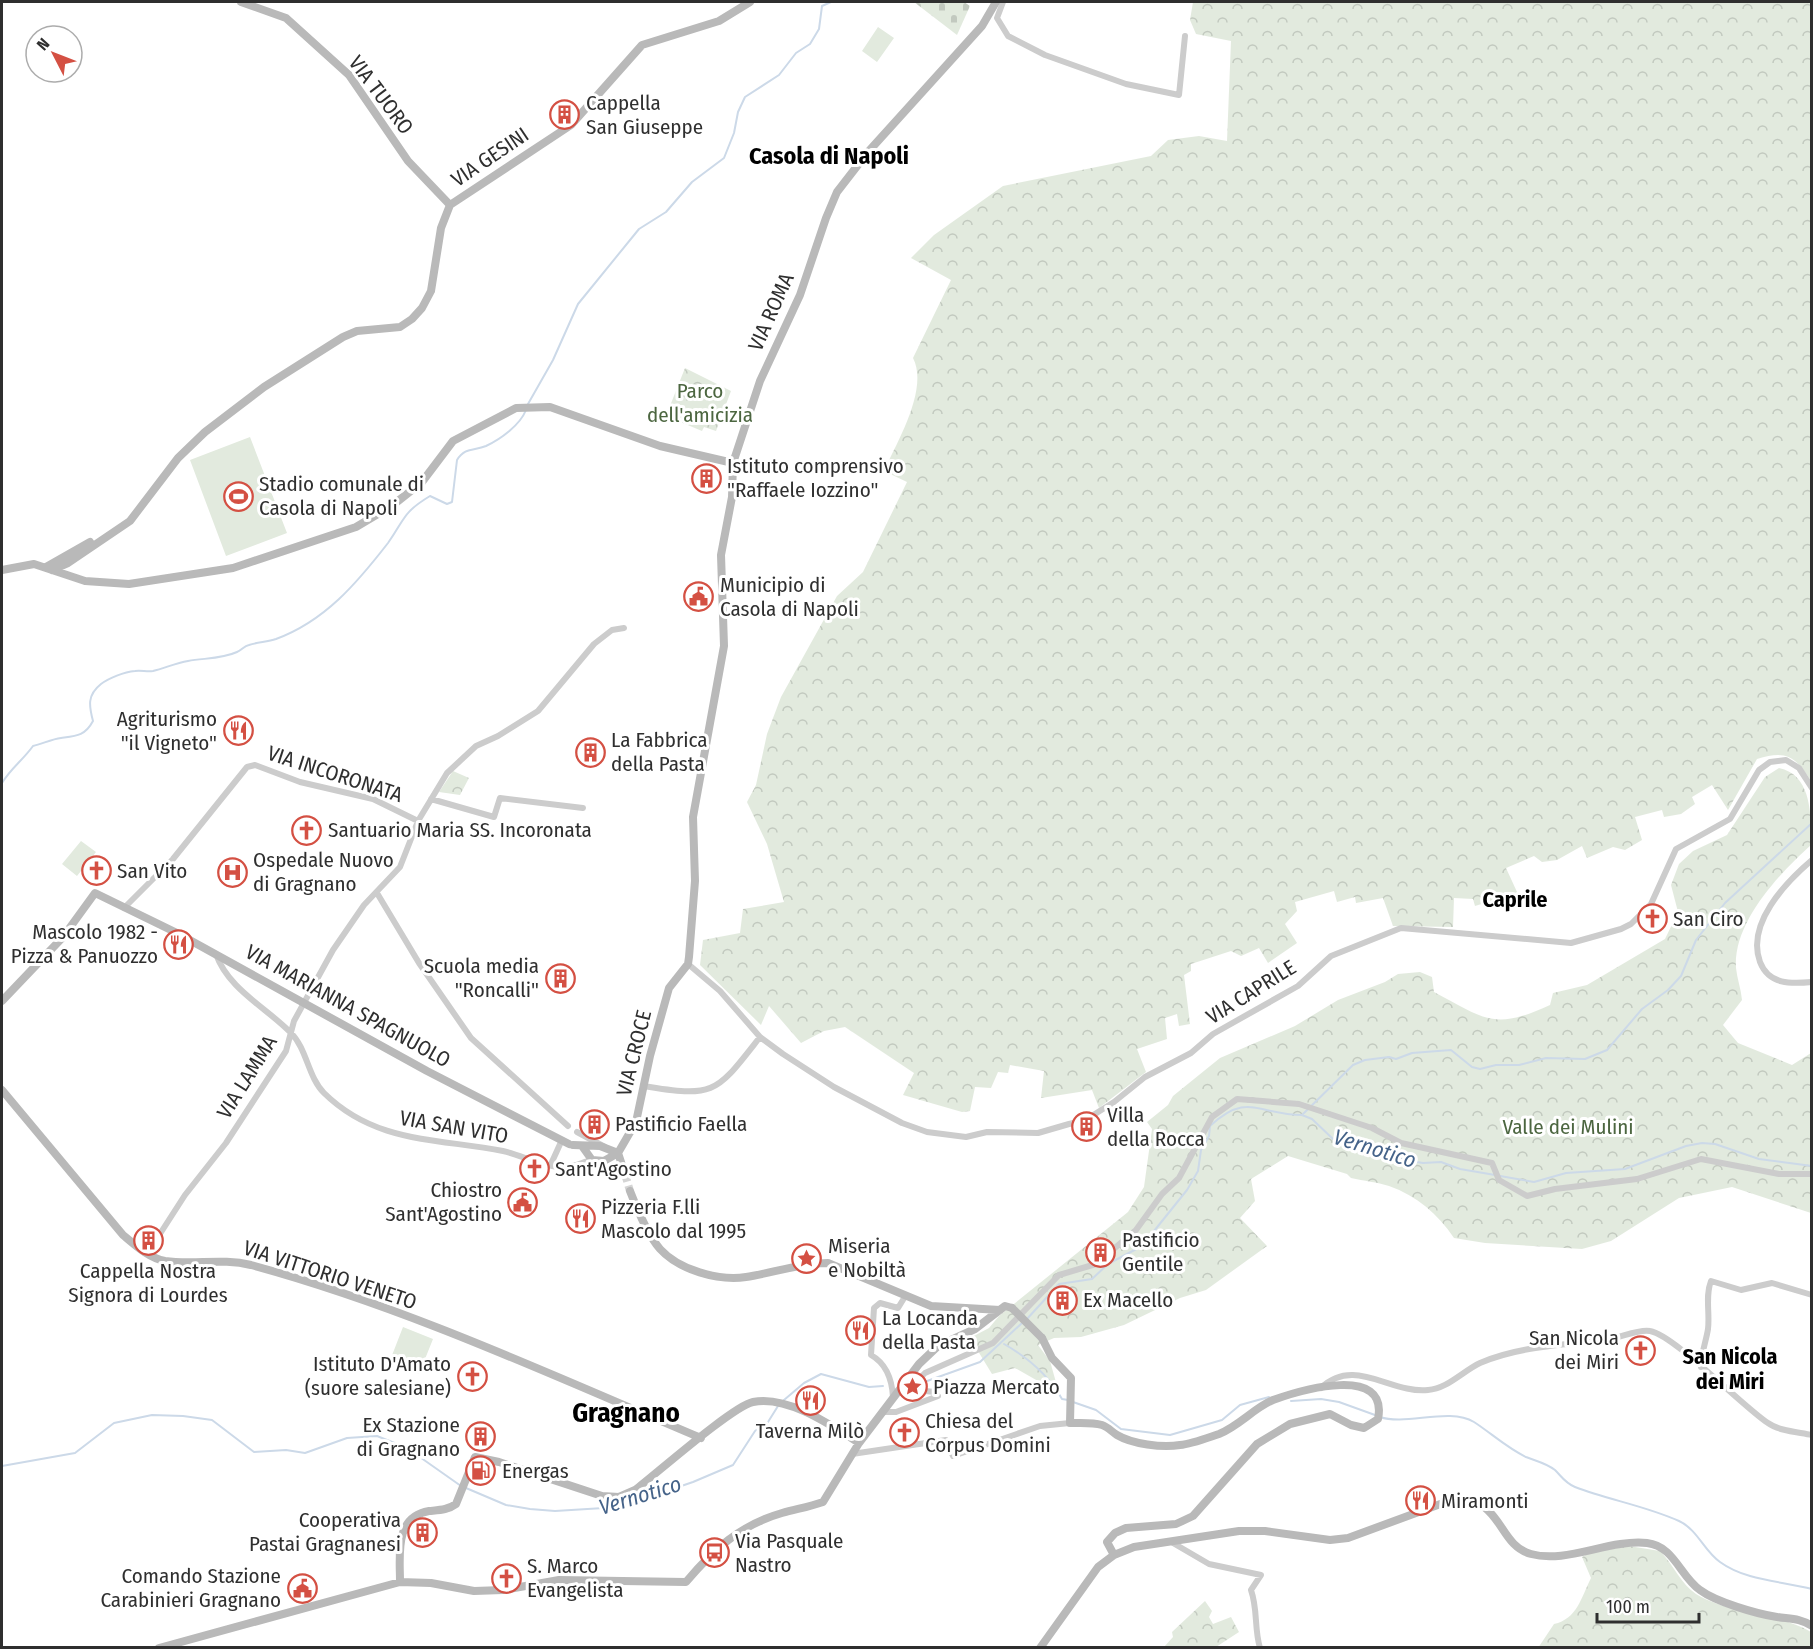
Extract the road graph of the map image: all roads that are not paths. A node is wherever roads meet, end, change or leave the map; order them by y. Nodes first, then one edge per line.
1 (241, 2) edge
2 (750, 2) edge
3 (996, 2) edge
4 (1003, 2) edge
5 (1185, 36) dead end
6 (450, 205) junction
7 (733, 463) junction
8 (139, 511) junction
9 (65, 554) junction
10 (34, 564) junction
11 (49, 569) junction
12 (2, 570) edge
13 (624, 628) dead end
14 (1812, 788) edge
15 (431, 799) junction
16 (583, 808) dead end
17 (418, 821) junction
18 (1812, 860) edge
19 (377, 893) junction
20 (124, 908) junction
21 (216, 954) junction
22 (688, 964) junction
23 (1812, 982) edge
24 (2, 1001) edge
25 (304, 1002) junction
26 (292, 1034) junction
27 (760, 1037) junction
28 (643, 1086) junction
29 (2, 1089) edge
30 (1087, 1119) tunnel mouth
31 (1069, 1124) tunnel mouth
32 (568, 1126) dead end
33 (577, 1132) dead end
34 (571, 1144) junction
35 (608, 1149) junction
36 (618, 1153) junction
37 (592, 1160) junction
38 (551, 1164) junction
39 (625, 1174) tunnel mouth
40 (1812, 1174) edge
41 (630, 1191) tunnel mouth
42 (147, 1254) junction
43 (906, 1295) junction
44 (1812, 1295) edge
45 (973, 1310) junction
46 (1000, 1310) junction
47 (980, 1325) junction
48 (1701, 1367) junction
49 (1321, 1388) junction
50 (893, 1399) junction
51 (885, 1412) junction
52 (1070, 1423) junction
53 (1812, 1435) edge
54 (701, 1438) junction
55 (859, 1443) junction
56 (852, 1454) junction
57 (1173, 1543) junction
58 (1114, 1555) junction
59 (400, 1582) junction
60 (1812, 1626) edge
61 (159, 1647) edge
62 (1040, 1647) edge
63 (1260, 1647) edge

1 - 6 street, VIA TUORO
2 - 6 street, VIA GESINI
3 - 7 street, VIA ROMA
4 - 5 street
6 - 8 street, VIA GESINI
7 - 11 street
7 - 22 street, VIA ROMA
8 - 9 street
8 - 11 street
9 - 10 street
9 - 11 street
10 - 11 street
10 - 12 street
13 - 15 street, VIA LAMMA
14 - 30 street, VIA CAPRILE
15 - 16 street
15 - 17 street, VIA LAMMA
17 - 19 street, VIA LAMMA
17 - 20 street, VIA INCORONATA
18 - 23 street
19 - 25 street, VIA LAMMA
19 - 32 street
20 - 21 street, VIA MARIANNA SPAGNUOLO
20 - 24 street, VIA MARIANNA SPAGNUOLO
21 - 25 street, VIA MARIANNA SPAGNUOLO
21 - 26 street, VIA SAN VITO
22 - 27 street
22 - 28 street, VIA CROCE
25 - 26 street, VIA LAMMA
25 - 34 street, VIA MARIANNA SPAGNUOLO
26 - 38 street, VIA SAN VITO
26 - 42 street, VIA LAMMA
27 - 28 street
27 - 31 street
28 - 36 street, VIA CROCE
29 - 42 street, VIA VITTORIO VENETO
33 - 35 street
34 - 35 street
34 - 37 street
34 - 38 street
35 - 36 street
36 - 37 street
36 - 39 street
37 - 38 street, VIA SAN VITO
40 - 51 street
41 - 43 street
42 - 54 street, VIA VITTORIO VENETO
43 - 45 street
43 - 50 street
44 - 48 street
45 - 46 street
45 - 47 street
46 - 47 street
46 - 52 street, bridge
47 - 50 street
48 - 49 street
48 - 53 street
49 - 52 street
49 - 58 street
50 - 51 street
51 - 55 street
52 - 56 street
54 - 55 street
54 - 59 street
55 - 56 street
56 - 59 street
57 - 58 street
57 - 60 street
57 - 63 street
58 - 62 street
59 - 61 street

